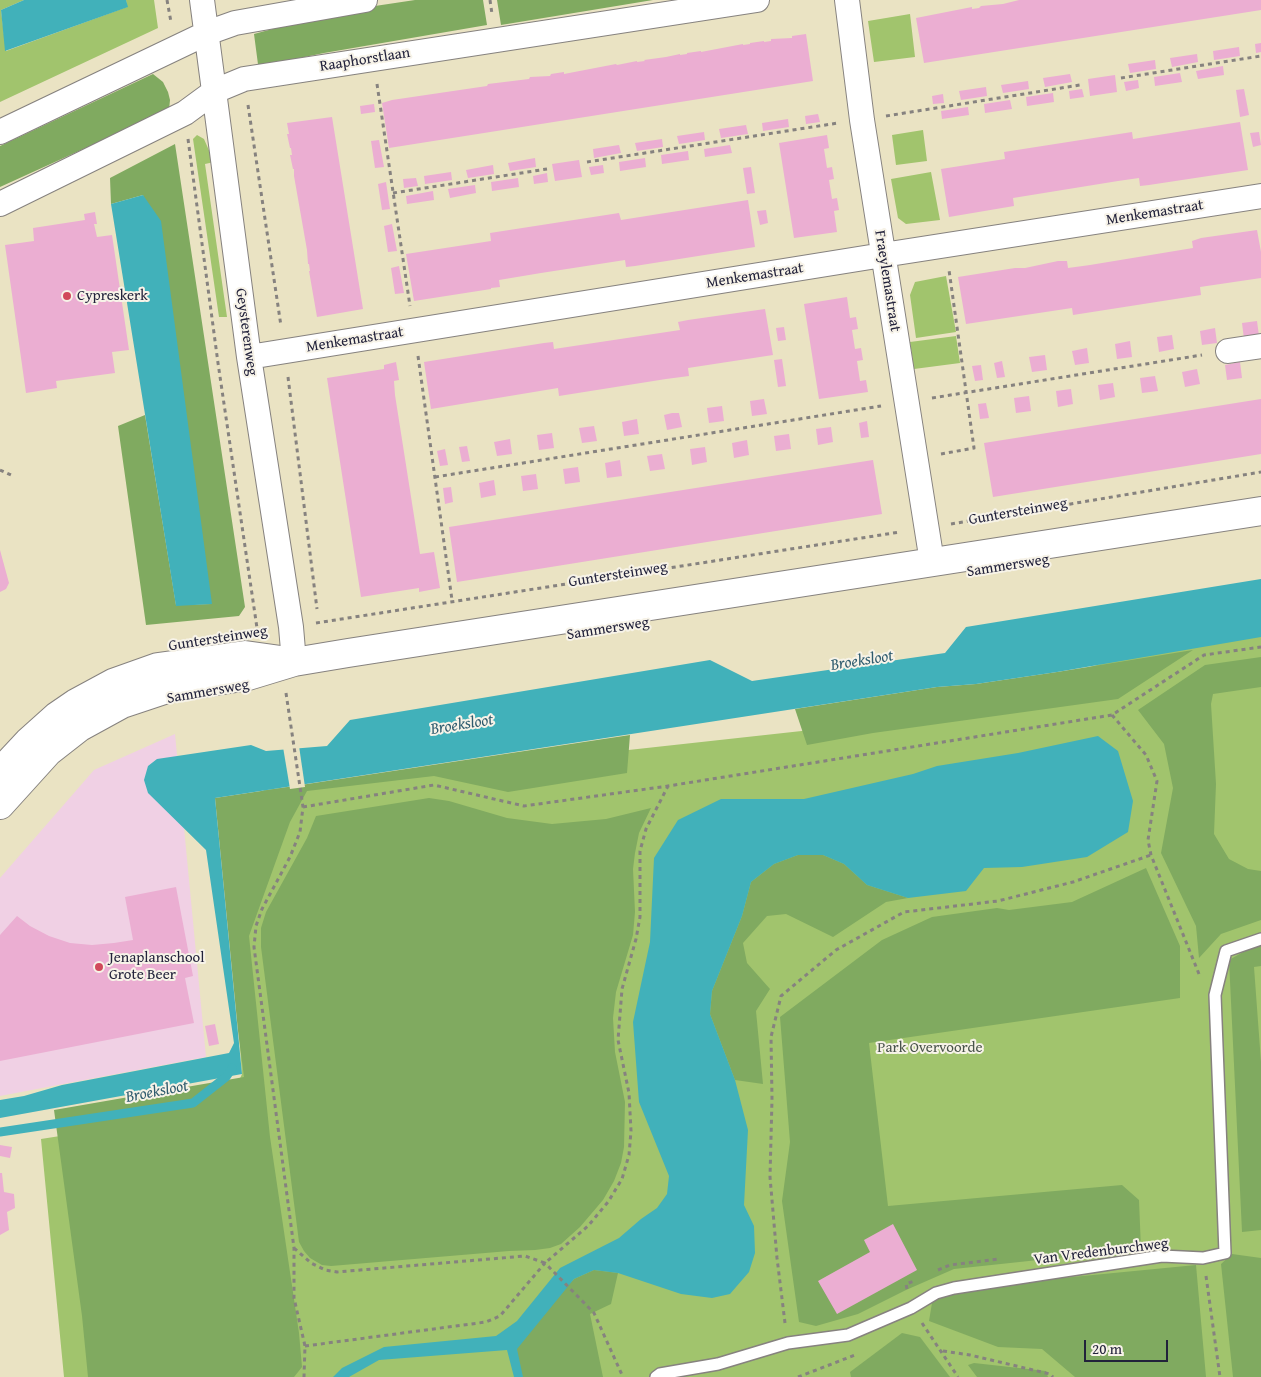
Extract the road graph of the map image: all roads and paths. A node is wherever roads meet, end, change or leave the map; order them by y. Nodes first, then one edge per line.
1 (167, 0) edge
2 (202, 0) edge
3 (365, 0) edge
4 (757, 0) edge
5 (847, 0) edge
6 (207, 33) junction
7 (175, 49) junction
8 (1261, 56) edge
9 (1121, 78) dead end
10 (244, 79) junction
11 (1080, 85) dead end
12 (215, 91) junction
13 (185, 113) junction
14 (862, 120) junction
15 (0, 132) edge
16 (586, 162) dead end
17 (547, 168) dead end
18 (393, 193) dead end
19 (1261, 196) edge
20 (0, 204) edge
21 (946, 245) junction
22 (883, 255) junction
23 (1261, 346) edge
24 (1228, 351) joint
25 (285, 352) junction
26 (249, 357) junction
27 (968, 393) junction
28 (906, 402) junction
29 (915, 458) junction
30 (0, 470) edge
31 (1261, 472) edge
32 (11, 475) dead end
33 (435, 477) dead end
34 (1261, 511) edge
35 (927, 528) junction
36 (932, 562) junction
37 (318, 612) dead end
38 (291, 627) junction
39 (258, 632) joint
40 (1261, 647) edge
41 (294, 662) junction
42 (285, 690) dead end
43 (1112, 714) junction
44 (0, 772) edge
45 (668, 786) junction
46 (0, 804) edge
47 (303, 807) junction
48 (1152, 855) junction
49 (1261, 939) edge
50 (1200, 976) dead end
51 (294, 1248) junction
52 (545, 1263) junction
53 (912, 1308) junction
54 (788, 1343) junction
55 (305, 1346) junction
56 (942, 1351) junction
57 (304, 1377) edge
58 (623, 1377) edge
59 (656, 1377) edge
60 (958, 1377) edge
61 (1053, 1377) edge

1 - 7 path
2 - 6 street, Geysterenweg
3 - 6 street
4 - 10 street, Raaphorstlaan
5 - 14 street, Fraeylemastraat
6 - 7 street
6 - 12 street, Geysterenweg
7 - 15 street
8 - 9 path
10 - 12 street, Raaphorstlaan
10 - 25 path
11 - 14 path
12 - 13 street, Raaphorstlaan
12 - 26 street, Geysterenweg
13 - 20 street, Raaphorstlaan
13 - 39 path, Geysterenweg
14 - 16 path
14 - 22 street, Fraeylemastraat
17 - 18 path
19 - 21 street, Menkemastraat
21 - 22 street, Menkemastraat
21 - 27 path
22 - 25 street, Menkemastraat
22 - 28 street, Fraeylemastraat
23 - 24 street
24 - 27 path
25 - 26 street, Menkemastraat
25 - 37 path
26 - 38 street, Geysterenweg
27 - 28 path
27 - 29 path
28 - 29 street, Fraeylemastraat
28 - 33 path
29 - 35 street, Fraeylemastraat
30 - 32 path
31 - 35 path, Guntersteinweg
34 - 36 street, Guntersteinweg
35 - 36 street, Fraeylemastraat
35 - 38 path, Guntersteinweg
36 - 41 street, Guntersteinweg
38 - 39 path, Guntersteinweg
38 - 41 street, Geysterenweg
40 - 43 path
41 - 44 street, Guntersteinweg
41 - 46 street, Guntersteinweg
42 - 47 path
43 - 45 path
43 - 48 path
45 - 47 path
45 - 52 path
47 - 51 path
48 - 50 path
48 - 54 path
49 - 53 lane, Van Vredenburchweg
51 - 52 path
51 - 55 path
52 - 55 path
52 - 58 path
53 - 54 lane, Van Vredenburchweg
53 - 56 path
54 - 59 lane, Van Vredenburchweg
55 - 57 path
56 - 60 path
56 - 61 path

